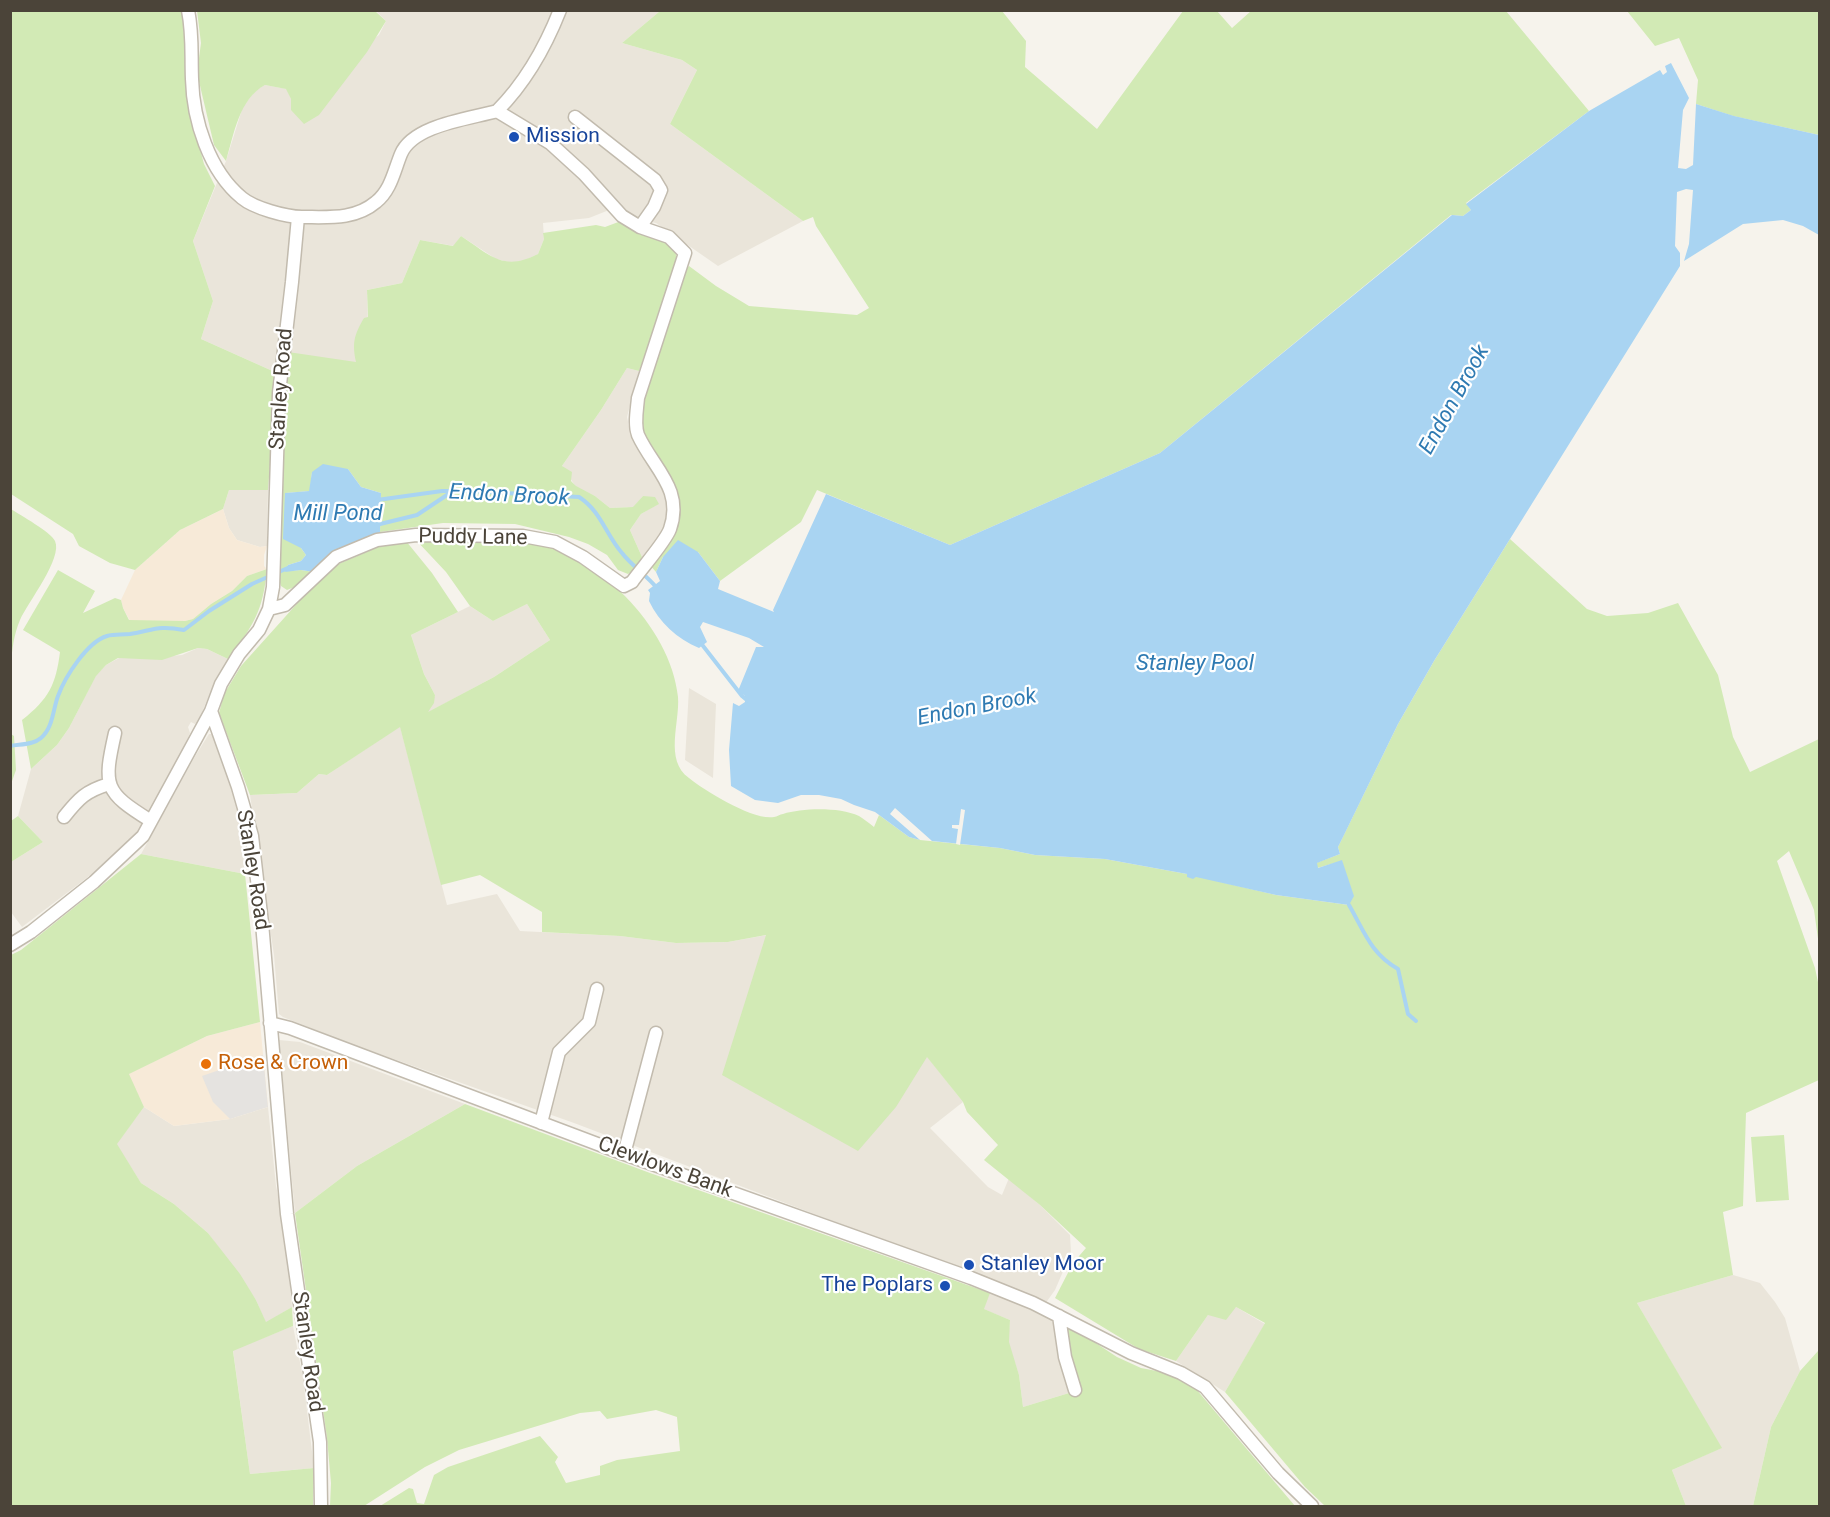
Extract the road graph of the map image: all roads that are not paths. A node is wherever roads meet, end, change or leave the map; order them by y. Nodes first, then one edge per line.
1 (188, 10) edge
2 (561, 10) edge
3 (497, 111) junction
4 (575, 117) dead end
5 (298, 217) junction
6 (640, 226) junction
7 (269, 609) junction
8 (211, 711) junction
9 (115, 734) dead end
10 (109, 784) junction
11 (64, 817) dead end
12 (151, 821) junction
13 (10, 945) edge
14 (597, 989) dead end
15 (270, 1023) junction
16 (656, 1034) dead end
17 (541, 1123) junction
18 (624, 1154) junction
19 (1059, 1316) junction
20 (1075, 1390) dead end
21 (321, 1506) edge
22 (1312, 1506) edge

1 - 5 street
2 - 3 street
3 - 5 street
3 - 6 street, Puddy Lane
4 - 6 street
5 - 7 street, Stanley Road
6 - 7 street, Puddy Lane
7 - 8 street, Stanley Road
8 - 12 street
8 - 15 street, Stanley Road
9 - 10 street
10 - 11 street
10 - 12 street
12 - 13 street
14 - 17 street
15 - 17 street, Clewlows Bank
15 - 21 street, Stanley Road
16 - 18 street
17 - 18 street, Clewlows Bank
18 - 19 street, Clewlows Bank
19 - 20 street
19 - 22 street, Clewlows Bank

